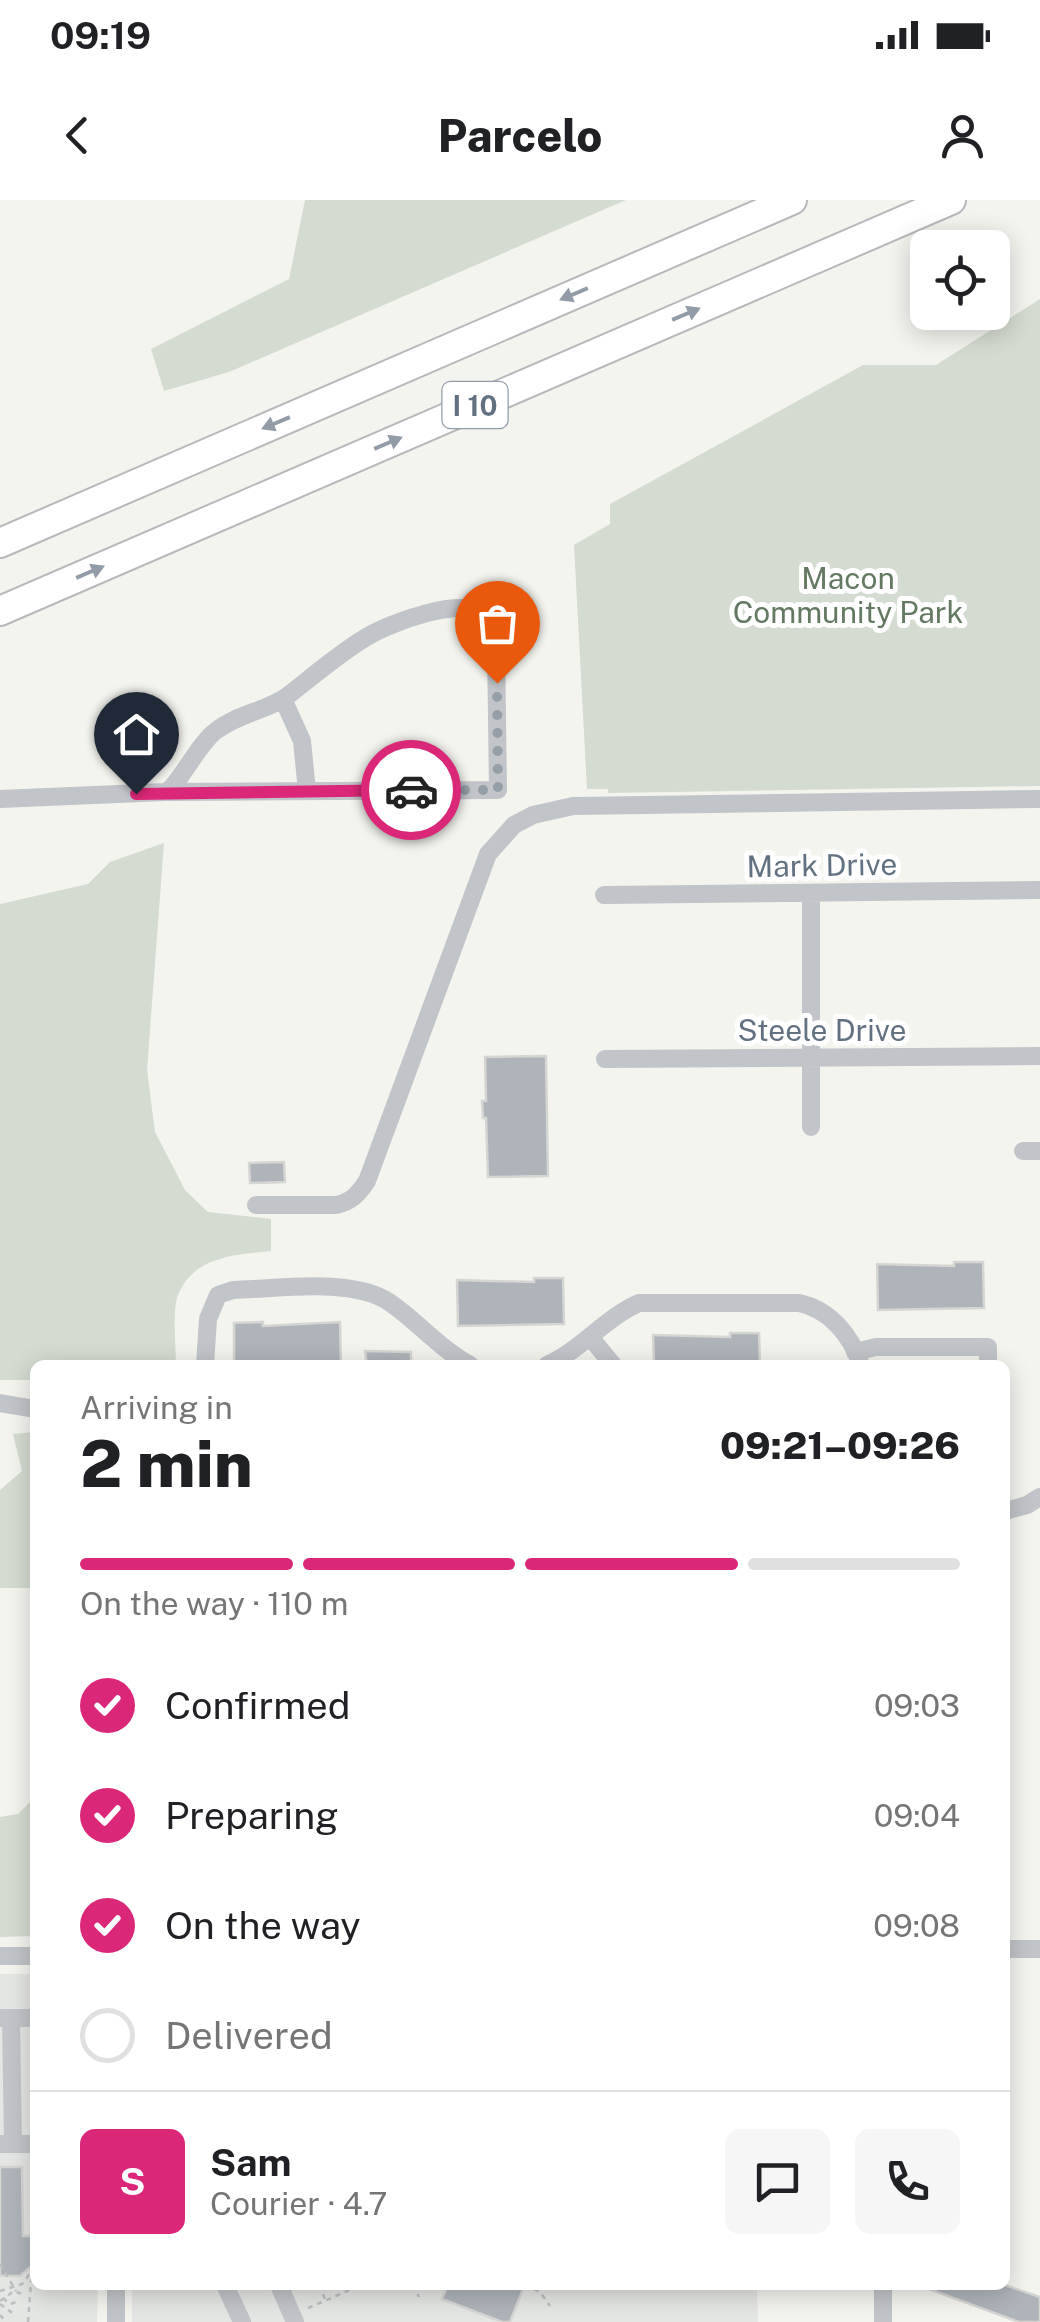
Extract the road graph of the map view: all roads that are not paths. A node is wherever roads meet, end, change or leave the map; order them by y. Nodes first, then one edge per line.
1 (792, 200) edge
2 (950, 200) edge
3 (0, 543) edge
4 (0, 610) edge
5 (283, 699) junction
6 (308, 791) junction
7 (165, 792) junction
8 (0, 799) edge
9 (1040, 799) edge
10 (1040, 890) edge
11 (812, 893) junction
12 (604, 895) dead end
13 (1040, 1056) edge
14 (811, 1058) junction
15 (605, 1060) dead end
16 (811, 1127) dead end
17 (256, 1205) dead end
18 (590, 1337) junction
19 (858, 1358) edge
20 (206, 1360) edge
21 (456, 1360) edge
22 (558, 1360) edge
23 (608, 1360) edge
24 (988, 1360) edge
25 (0, 1402) edge
26 (30, 1408) edge
27 (1040, 1497) edge
28 (1010, 1510) edge
29 (1010, 1949) edge
30 (1040, 1949) edge
31 (0, 1956) edge
32 (30, 1956) edge
33 (6, 2018) edge
34 (7, 2144) edge
35 (116, 2290) edge
36 (227, 2290) edge
37 (282, 2290) edge
38 (883, 2290) edge
39 (298, 2316) edge
40 (116, 2322) edge
41 (242, 2322) edge
42 (883, 2322) edge

1 -> 3 highway, I 10
4 -> 2 highway, I 10
5 - 6 street
5 - 6 street
5 - 7 street
6 - 7 street
7 - 8 street
9 - 17 street
10 - 11 street, Mark Drive
11 - 12 street, Mark Drive
11 - 14 street
13 - 14 street, Steele Drive
14 - 15 street, Steele Drive
14 - 16 street
18 - 19 street
18 - 22 street
18 - 23 street
19 - 24 street
20 - 21 street
25 - 26 street
27 - 28 street
29 - 30 street
31 - 32 street
33 - 34 street
35 - 40 street
36 - 41 street
37 - 39 street
38 - 42 street

